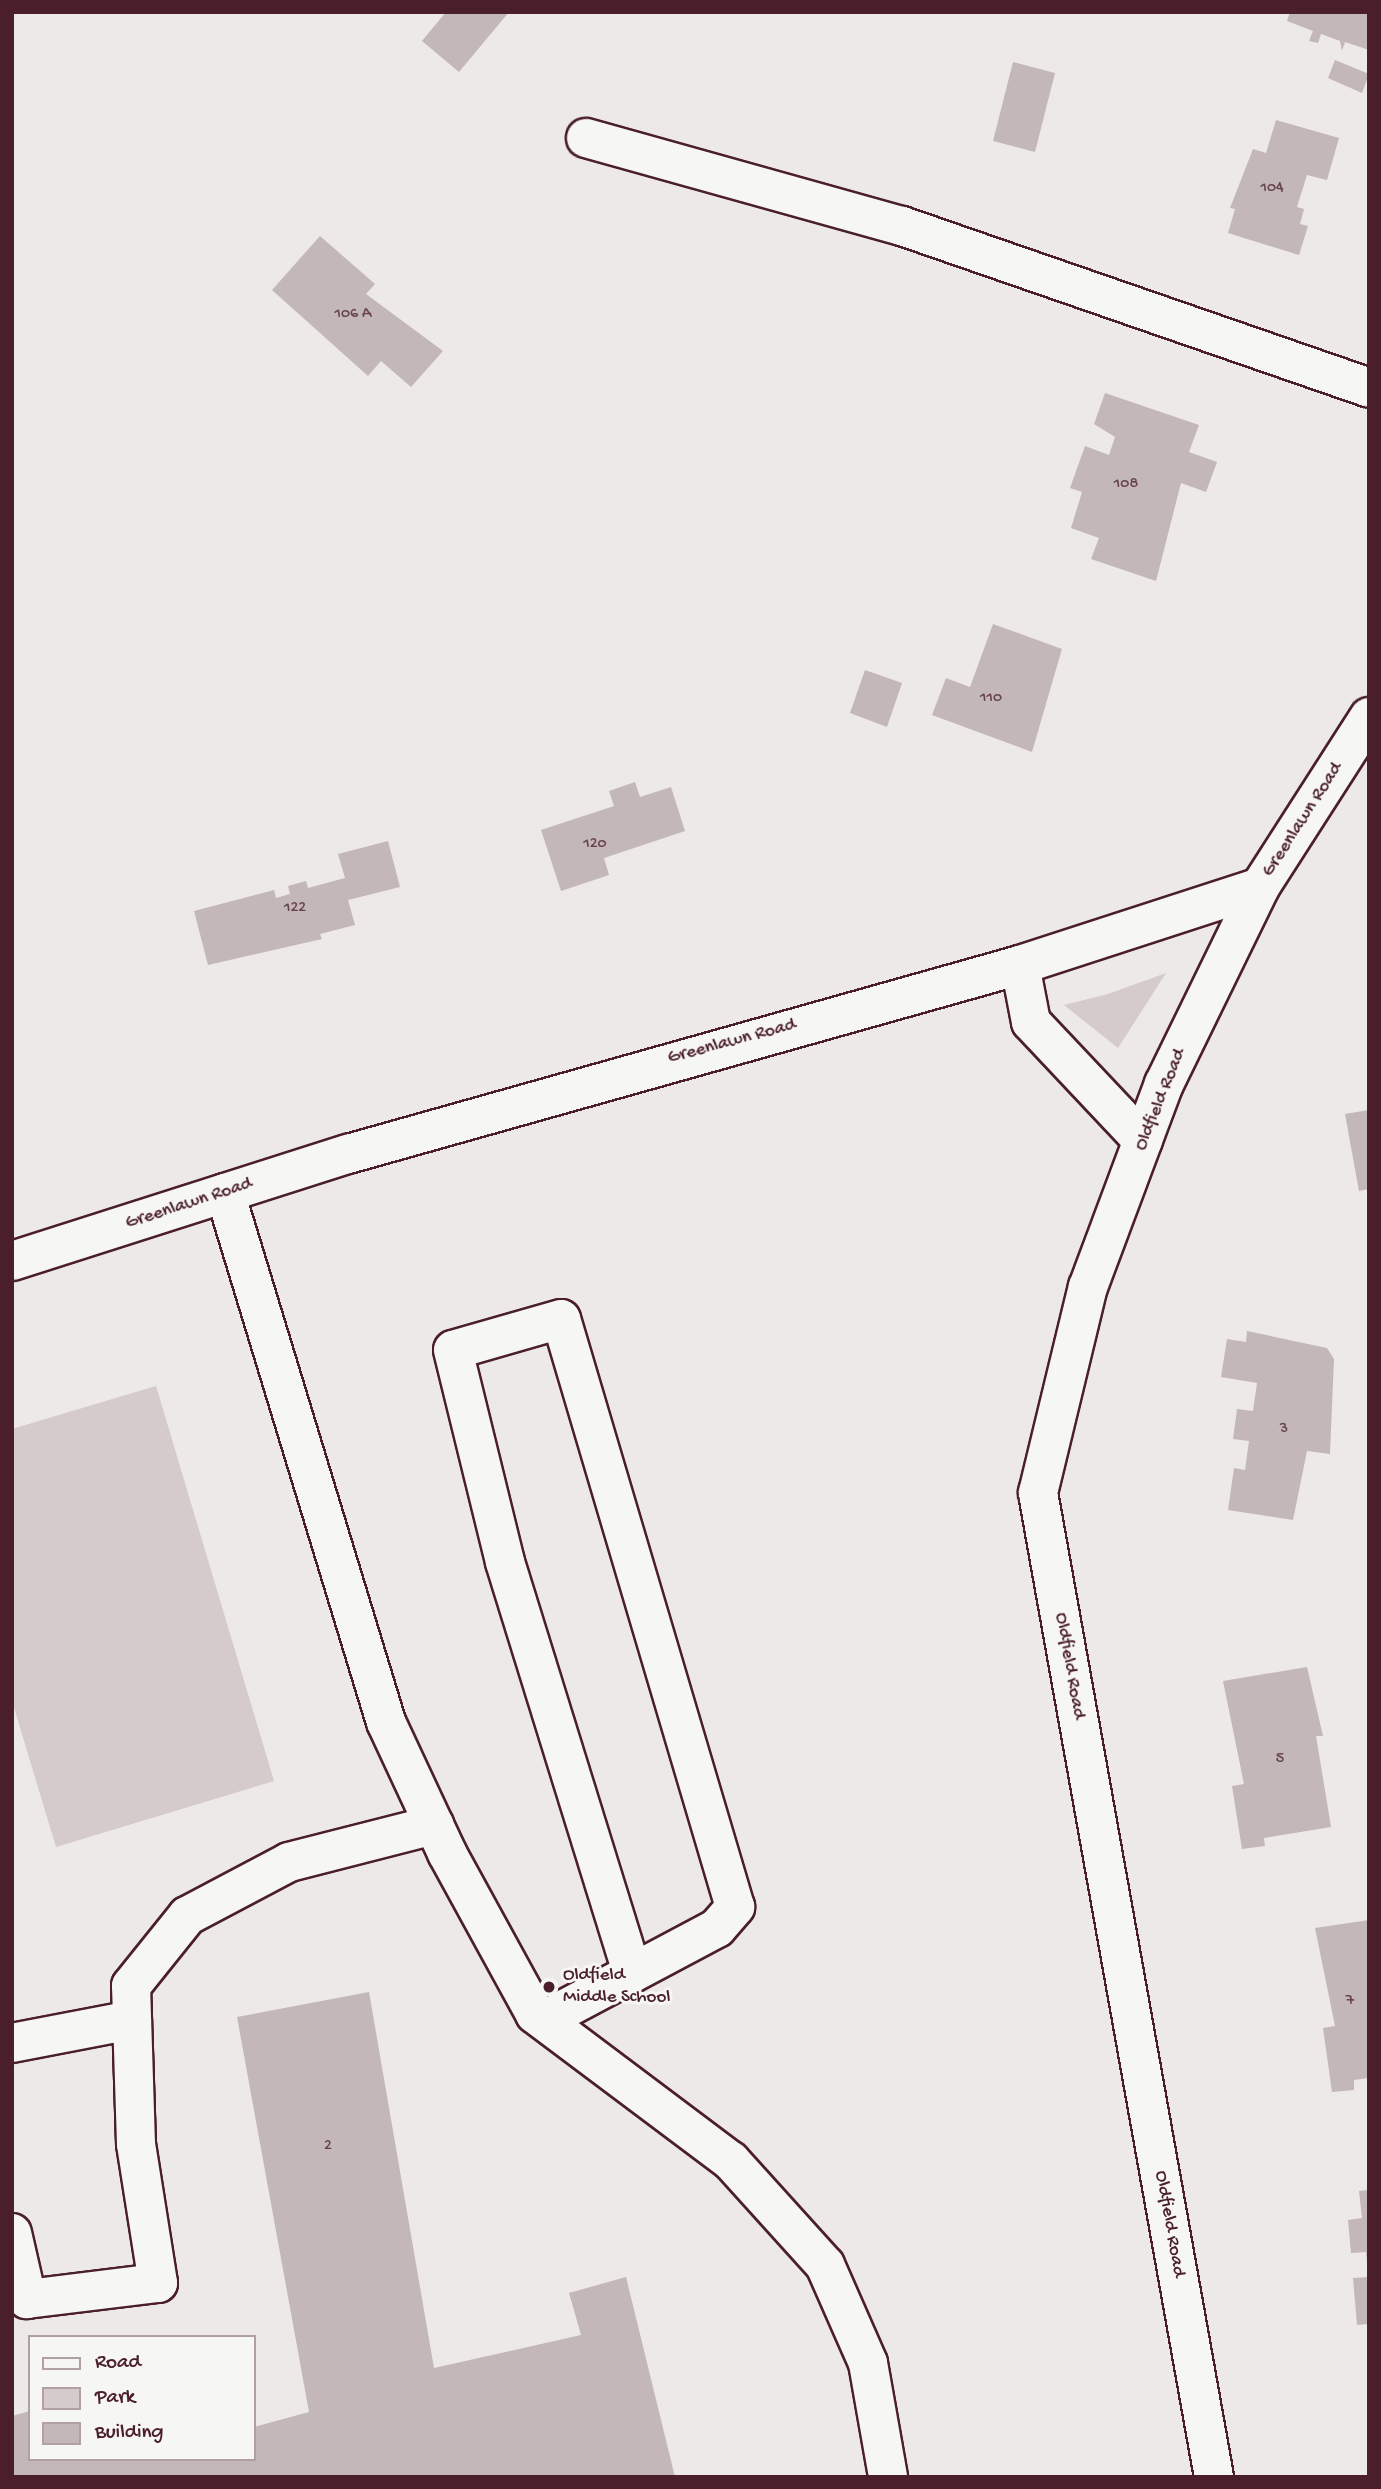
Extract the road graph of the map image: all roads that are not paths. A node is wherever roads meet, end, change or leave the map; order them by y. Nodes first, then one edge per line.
1 (586, 138) dead end
2 (1369, 388) edge
3 (1369, 717) edge
4 (1260, 887) junction
5 (1020, 965) junction
6 (1143, 1141) junction
7 (225, 1193) junction
8 (12, 1261) edge
9 (434, 1825) junction
10 (632, 1973) junction
11 (132, 2020) junction
12 (544, 2020) junction
13 (12, 2043) edge
14 (12, 2234) edge
15 (888, 2477) edge
16 (1214, 2477) edge

1 - 2 main road
3 - 4 main road, Greenlawn Road
4 - 5 main road, Greenlawn Road
4 - 6 main road, Oldfield Road
5 - 6 main road
5 - 7 main road, Greenlawn Road
6 - 16 main road, Oldfield Road
7 - 8 main road, Greenlawn Road
7 - 9 main road
9 - 11 main road
9 - 12 main road
10 - 10 main road
10 - 12 main road
11 - 13 main road
11 - 14 main road
12 - 15 main road

